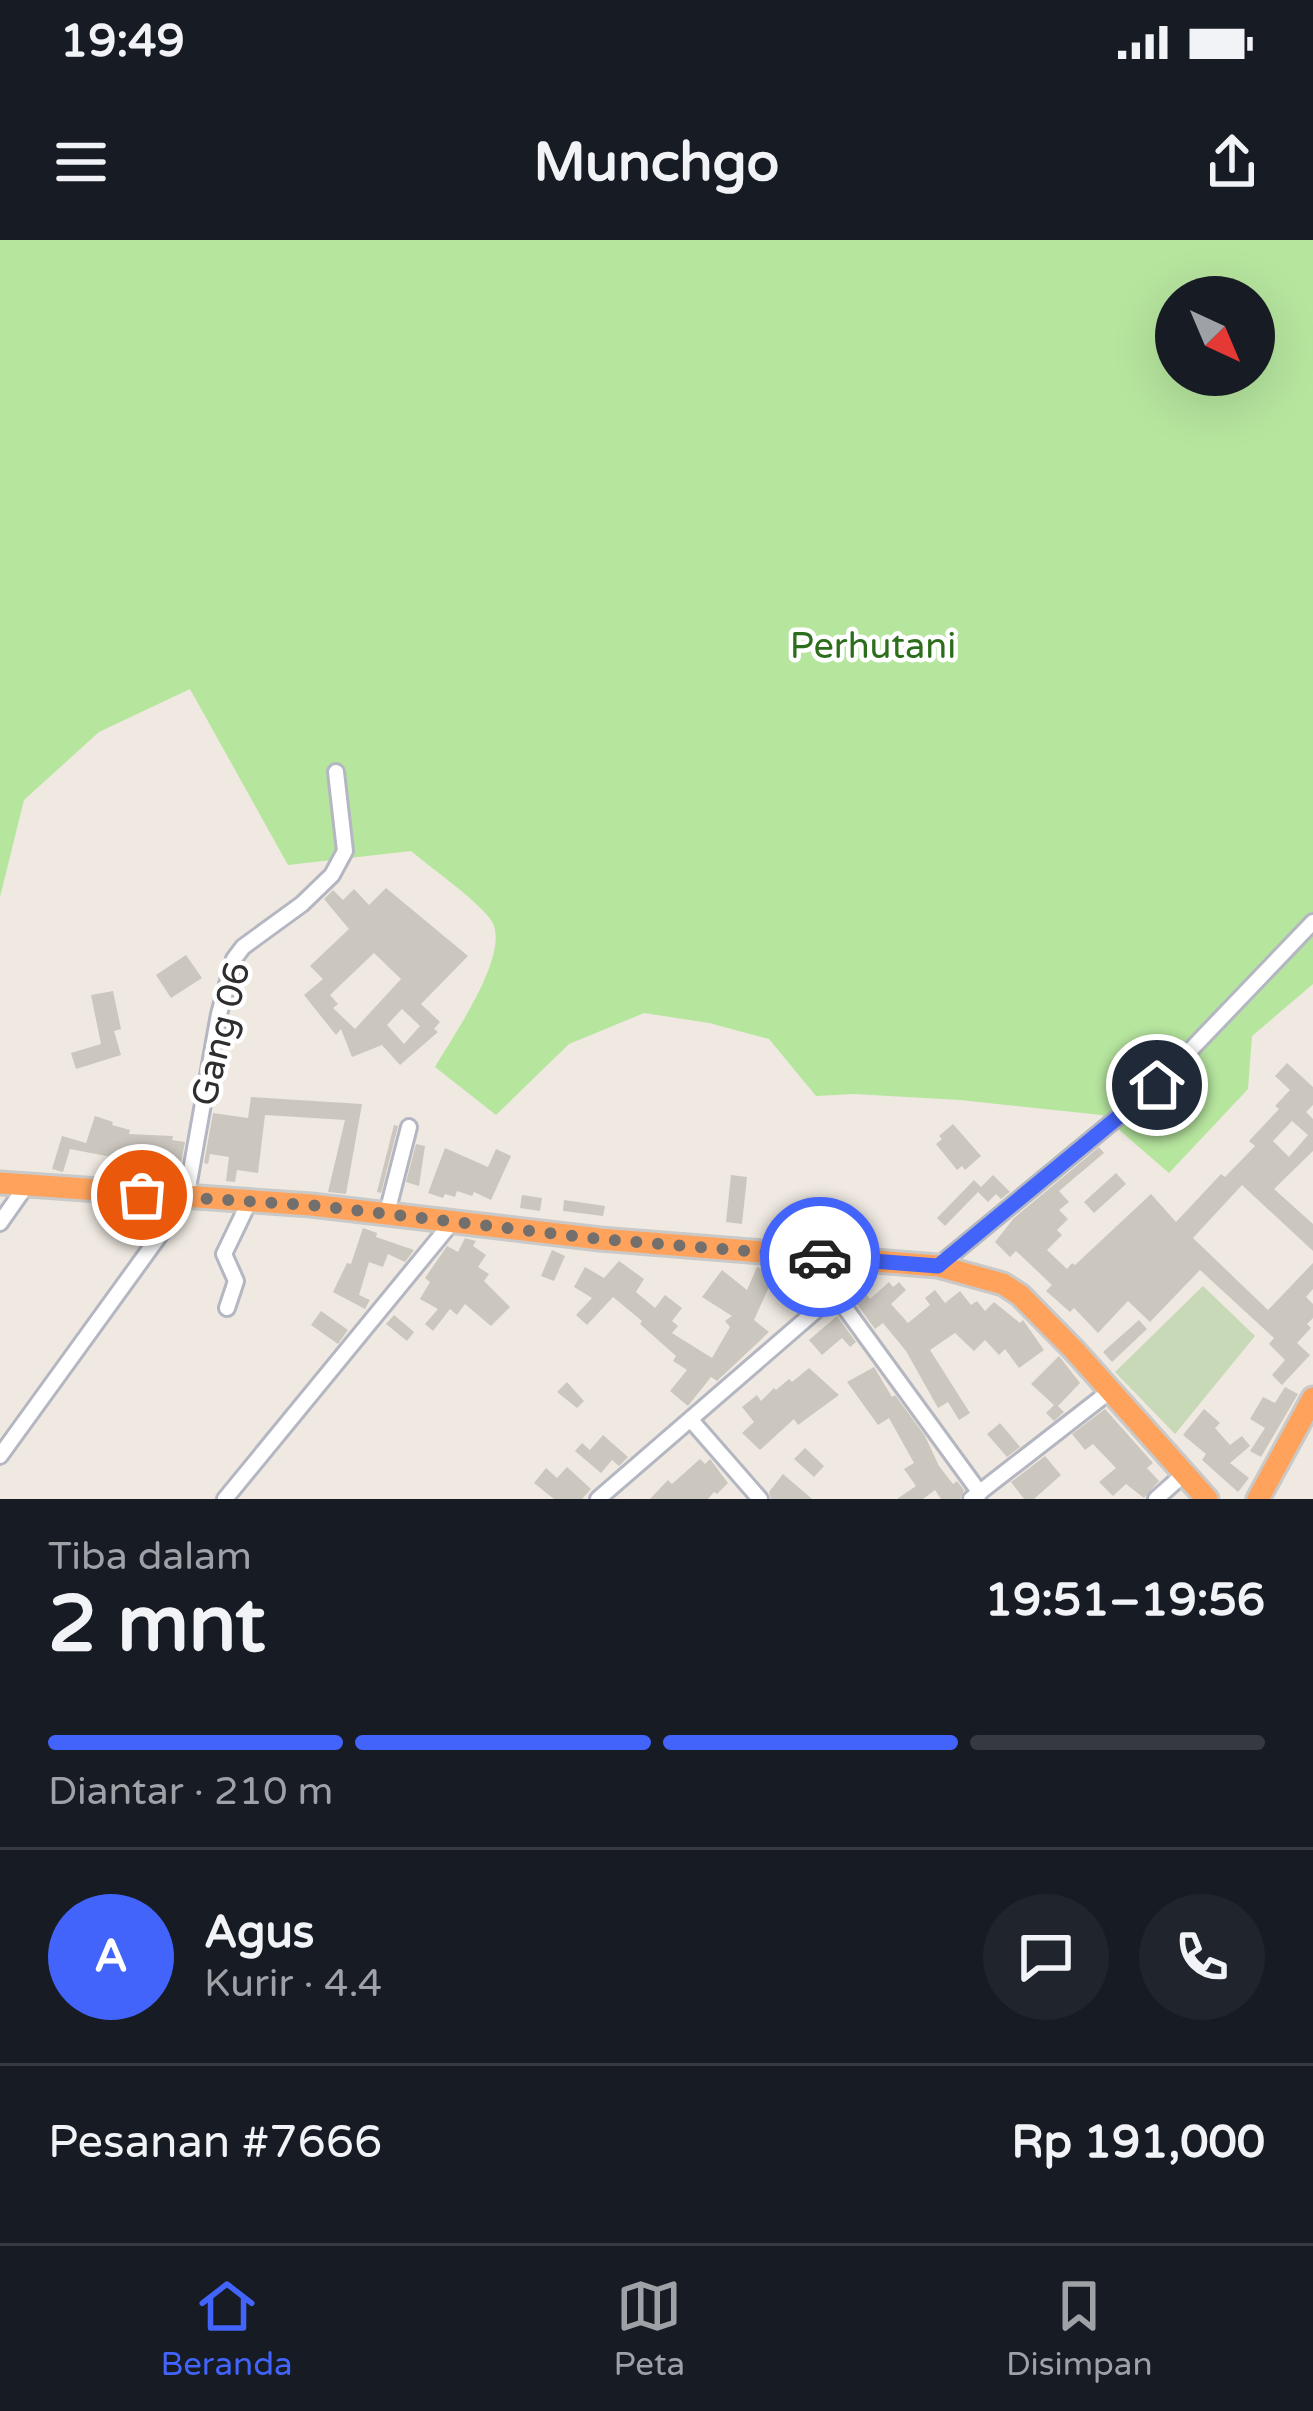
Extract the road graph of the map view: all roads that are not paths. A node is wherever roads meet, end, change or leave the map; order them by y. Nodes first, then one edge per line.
1 (335, 772) dead end
2 (1313, 922) edge
3 (409, 1126) dead end
4 (0, 1184) edge
5 (26, 1186) junction
6 (187, 1199) junction
7 (249, 1202) junction
8 (387, 1213) junction
9 (453, 1221) junction
10 (0, 1222) edge
11 (865, 1260) junction
12 (938, 1266) junction
13 (835, 1294) junction
14 (227, 1309) dead end
15 (1110, 1391) junction
16 (1313, 1398) edge
17 (691, 1420) junction
18 (0, 1456) edge
19 (1184, 1474) junction
20 (1262, 1494) edge
21 (975, 1496) edge
22 (226, 1499) edge
23 (598, 1499) edge
24 (760, 1499) edge
25 (1156, 1499) edge
26 (1207, 1499) edge

1 - 6 street, Gang 06
2 - 12 street
3 - 8 street
4 - 5 highway
5 - 6 highway
5 - 10 street
6 - 7 highway
6 - 18 street
7 - 8 highway
7 - 14 street
8 - 9 highway
9 - 11 highway
9 - 22 street
11 - 12 highway
11 - 13 street
12 - 15 highway
13 - 17 street
13 - 21 street
15 - 19 highway
15 - 21 street
16 - 20 highway
17 - 23 street
17 - 24 street
19 - 25 street
19 - 26 highway

